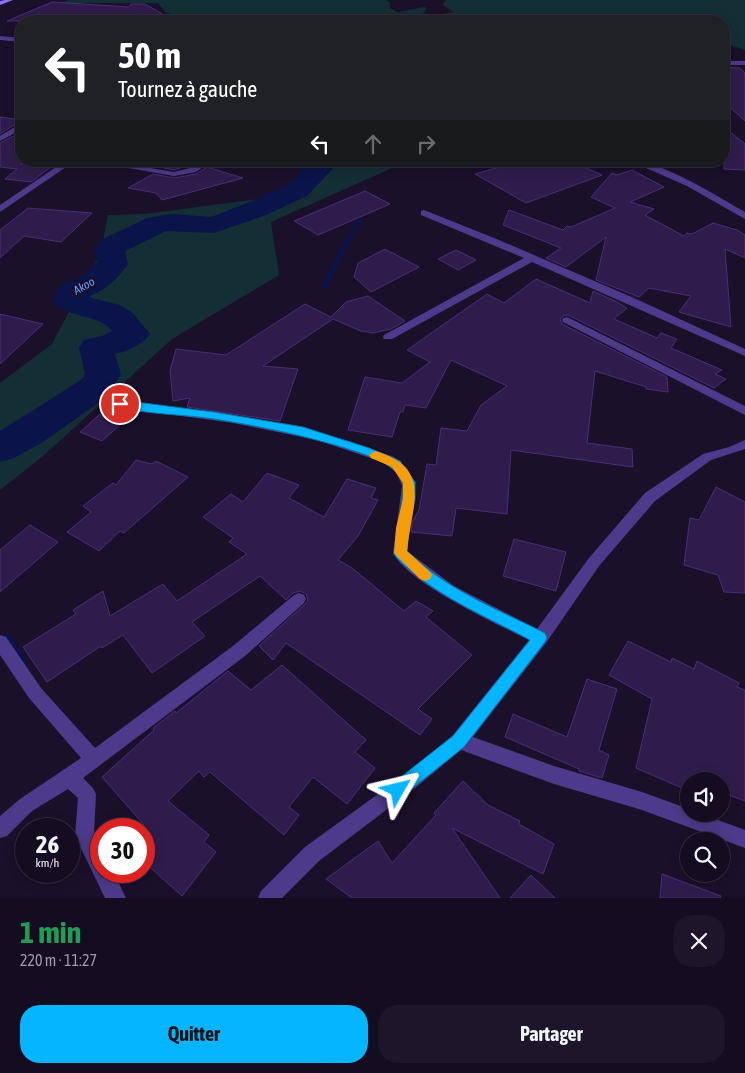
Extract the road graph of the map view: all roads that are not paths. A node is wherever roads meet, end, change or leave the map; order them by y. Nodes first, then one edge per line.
1 (10, 0) edge
2 (0, 3) edge
3 (0, 38) edge
4 (15, 39) edge
5 (730, 63) edge
6 (745, 63) edge
7 (15, 131) edge
8 (0, 132) edge
9 (10, 134) junction
10 (0, 139) edge
11 (61, 167) edge
12 (130, 167) edge
13 (198, 167) edge
14 (649, 167) edge
15 (0, 209) edge
16 (424, 213) dead end
17 (745, 216) edge
18 (531, 258) junction
19 (567, 320) dead end
20 (388, 337) dead end
21 (745, 353) edge
22 (120, 404) dead end
23 (745, 411) edge
24 (745, 444) edge
25 (299, 599) dead end
26 (540, 638) junction
27 (0, 642) edge
28 (459, 741) junction
29 (93, 758) junction
30 (68, 778) junction
31 (0, 829) edge
32 (745, 839) edge
33 (90, 847) edge
34 (108, 883) edge
35 (116, 898) edge
36 (268, 898) edge

1 - 2 street
3 - 4 street
5 - 6 street
7 - 9 street
8 - 9 street
9 - 10 street
11 - 15 street
12 - 13 street
14 - 17 street
16 - 18 street
18 - 20 street
18 - 21 street
19 - 23 street
22 - 26 street
24 - 26 street
25 - 29 street
26 - 28 street
27 - 29 street
28 - 32 street
28 - 36 street
29 - 30 street
30 - 31 street
30 - 33 street
34 - 35 street

